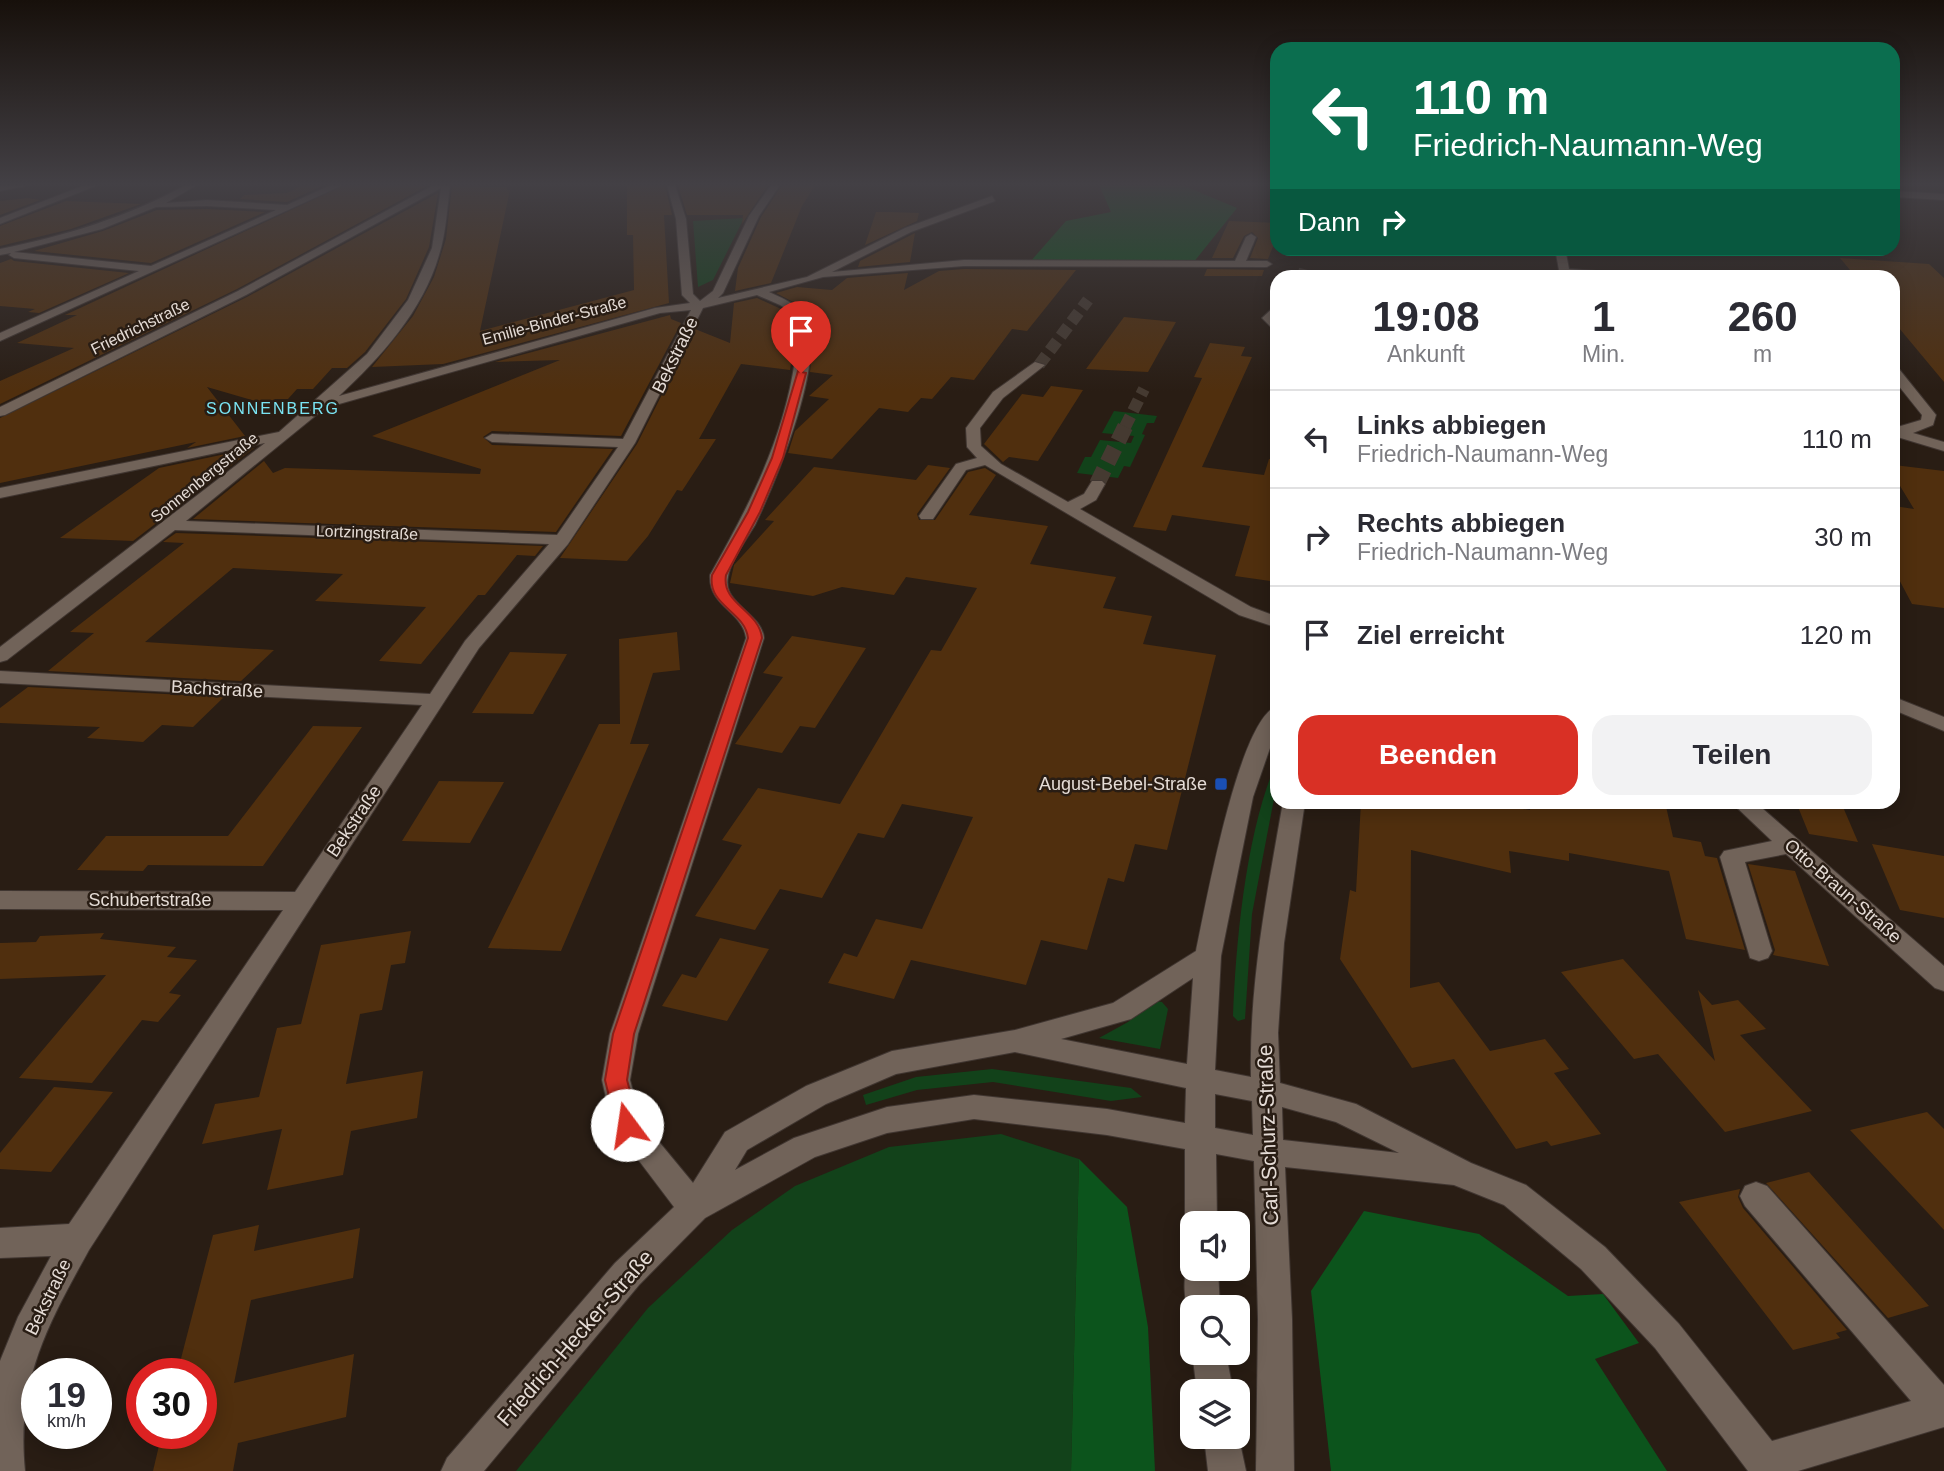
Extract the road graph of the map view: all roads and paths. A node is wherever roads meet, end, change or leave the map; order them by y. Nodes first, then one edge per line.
1 (15, 254) edge
2 (191, 254) edge
3 (315, 254) edge
4 (434, 254) edge
5 (684, 254) edge
6 (736, 254) edge
7 (861, 254) edge
8 (1244, 254) edge
9 (1239, 264) junction
10 (1267, 264) dead end
11 (155, 270) junction
12 (811, 279) junction
13 (757, 291) junction
14 (699, 306) junction
15 (0, 337) edge
16 (1037, 368) tunnel mouth
17 (1900, 380) edge
18 (321, 405) junction
19 (0, 412) edge
20 (1900, 431) edge
21 (1900, 433) edge
22 (285, 435) junction
23 (492, 438) dead end
24 (628, 443) junction
25 (1944, 447) edge
26 (986, 460) junction
27 (1097, 484) tunnel mouth
28 (0, 493) edge
29 (1067, 509) junction
30 (928, 516) dead end
31 (172, 525) junction
32 (562, 540) junction
33 (1270, 620) edge
34 (0, 656) edge
35 (0, 677) edge
36 (435, 700) junction
37 (1900, 706) edge
38 (1270, 721) edge
39 (1944, 725) edge
40 (1293, 809) edge
41 (1750, 809) edge
42 (1791, 845) junction
43 (0, 900) edge
44 (300, 901) junction
45 (1759, 951) dead end
46 (1208, 956) junction
47 (1944, 981) edge
48 (1015, 1041) junction
49 (1200, 1079) junction
50 (1267, 1091) junction
51 (1199, 1140) junction
52 (1269, 1152) junction
53 (1460, 1174) junction
54 (1756, 1196) dead end
55 (694, 1208) junction
56 (1201, 1211) edge
57 (78, 1239) junction
58 (0, 1243) edge
59 (1224, 1449) edge
60 (1768, 1467) edge
61 (6, 1471) edge
62 (460, 1471) edge
63 (1227, 1471) edge
64 (1275, 1471) edge

1 - 11 street
2 - 11 street
3 - 19 street, Friedrichstraße
4 - 18 street, Sonnenbergstraße
5 - 14 street, Bekstraße
6 - 14 street
7 - 12 street, Emilie-Binder-Straße
8 - 9 street
9 - 10 street
9 - 12 street
11 - 15 street
12 - 13 street, Emilie-Binder-Straße
13 - 14 street, Emilie-Binder-Straße
13 - 55 street
14 - 18 street, Emilie-Binder-Straße
14 - 24 street, Bekstraße
16 - 26 street
17 - 20 street
18 - 22 street, Sonnenbergstraße
21 - 25 street
22 - 28 street
22 - 31 street, Sonnenbergstraße
23 - 24 street
24 - 32 street, Bekstraße
26 - 29 street
26 - 30 street
27 - 29 street
29 - 33 street
31 - 32 street, Lortzingstraße
31 - 34 street, Sonnenbergstraße
32 - 36 street, Bekstraße
35 - 36 street, Bachstraße
36 - 44 street, Bekstraße
37 - 39 street
38 - 46 street
40 - 50 street, Carl-Schurz-Straße
41 - 42 street, Otto-Braun-Straße
42 - 45 street
42 - 47 street, Otto-Braun-Straße
43 - 44 street, Schubertstraße
44 - 57 street, Bekstraße
46 - 48 street, Friedrich-Hecker-Straße
46 - 49 street
48 - 49 street, Friedrich-Hecker-Straße
48 - 55 street, Friedrich-Hecker-Straße
49 - 50 street, Friedrich-Hecker-Straße
49 - 51 street
50 - 52 street, Carl-Schurz-Straße
50 - 53 street, Friedrich-Hecker-Straße
51 - 52 street, Friedrich-Hecker-Straße
51 - 55 street, Friedrich-Hecker-Straße
51 - 56 street
52 - 53 street, Friedrich-Hecker-Straße
52 - 64 street, Carl-Schurz-Straße
53 - 60 street
54 - 60 street
55 - 62 street, Friedrich-Hecker-Straße
57 - 58 street
57 - 61 street, Bekstraße
59 - 63 street

